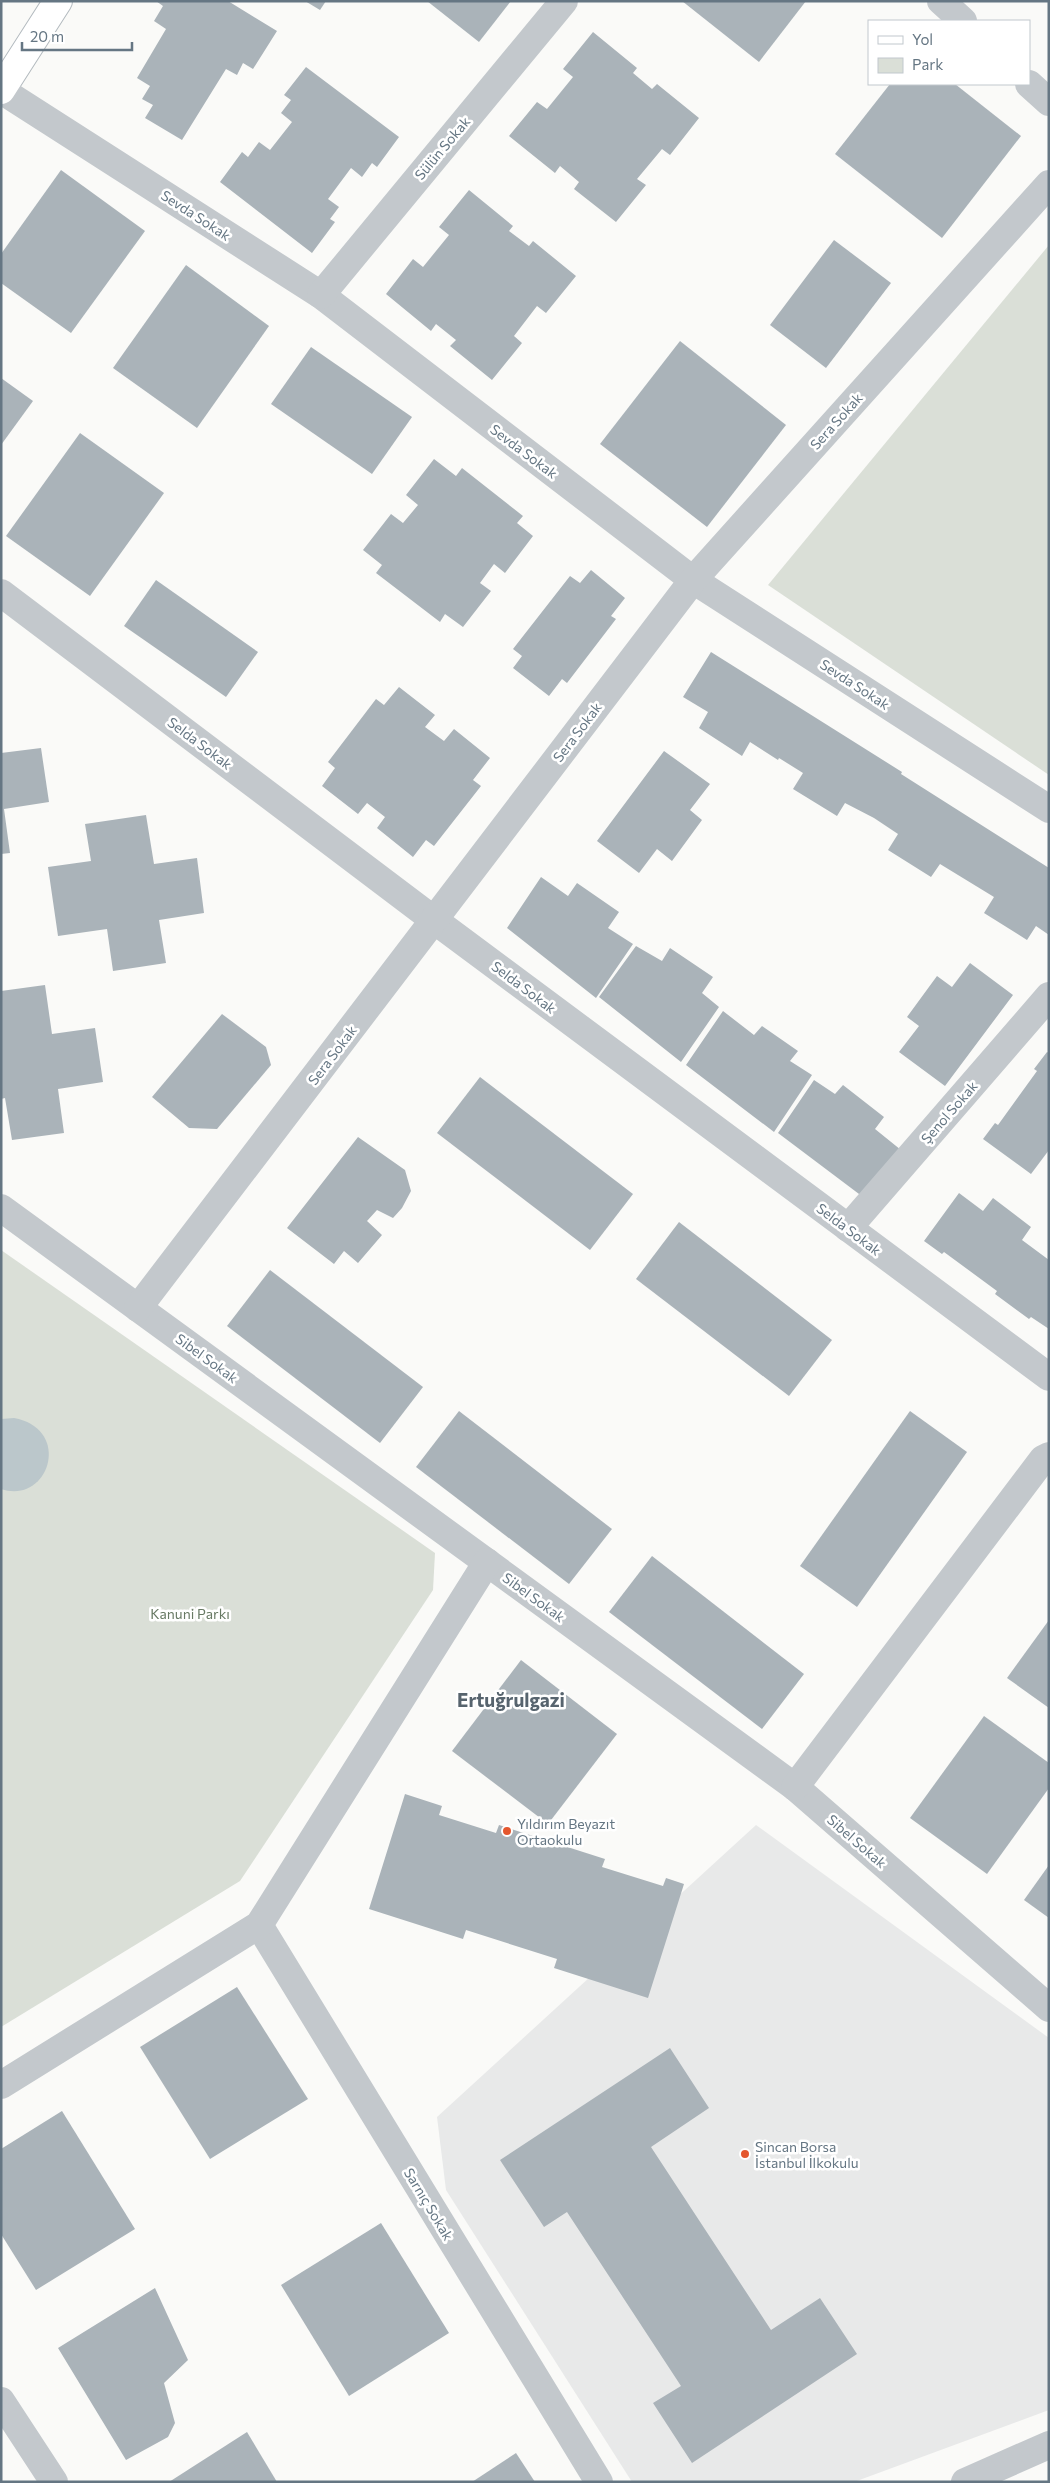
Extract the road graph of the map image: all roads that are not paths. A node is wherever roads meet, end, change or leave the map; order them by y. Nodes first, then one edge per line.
1 (58, 1) edge
2 (564, 1) edge
3 (942, 1) edge
4 (962, 20) edge
5 (1030, 85) edge
6 (1, 90) edge
7 (1049, 102) edge
8 (1049, 184) edge
9 (321, 295) junction
10 (693, 580) junction
11 (1, 593) edge
12 (1049, 809) edge
13 (434, 920) junction
14 (1049, 996) edge
15 (1, 1208) edge
16 (848, 1228) junction
17 (138, 1308) junction
18 (1049, 1377) edge
19 (1049, 1456) edge
20 (487, 1562) junction
21 (795, 1787) junction
22 (259, 1925) junction
23 (1049, 2008) edge
24 (1, 2085) edge
25 (1, 2401) edge
26 (1049, 2445) edge
27 (54, 2482) edge
28 (599, 2482) edge
29 (966, 2482) edge

1 - 6 main road
2 - 9 street, Sülün Sokak
3 - 4 street
5 - 7 street
6 - 9 street, Sevda Sokak
8 - 10 street, Sera Sokak
9 - 10 street, Sevda Sokak
10 - 12 street, Sevda Sokak
10 - 13 street, Sera Sokak
11 - 13 street, Selda Sokak
13 - 16 street, Selda Sokak
13 - 17 street, Sera Sokak
14 - 16 street, Şenol Sokak
15 - 17 street, Sibel Sokak
16 - 18 street, Selda Sokak
17 - 20 street, Sibel Sokak
19 - 21 street
20 - 21 street, Sibel Sokak
20 - 22 street
21 - 23 street, Sibel Sokak
22 - 24 street
22 - 28 street, Sarnıç Sokak
25 - 27 street
26 - 29 street

